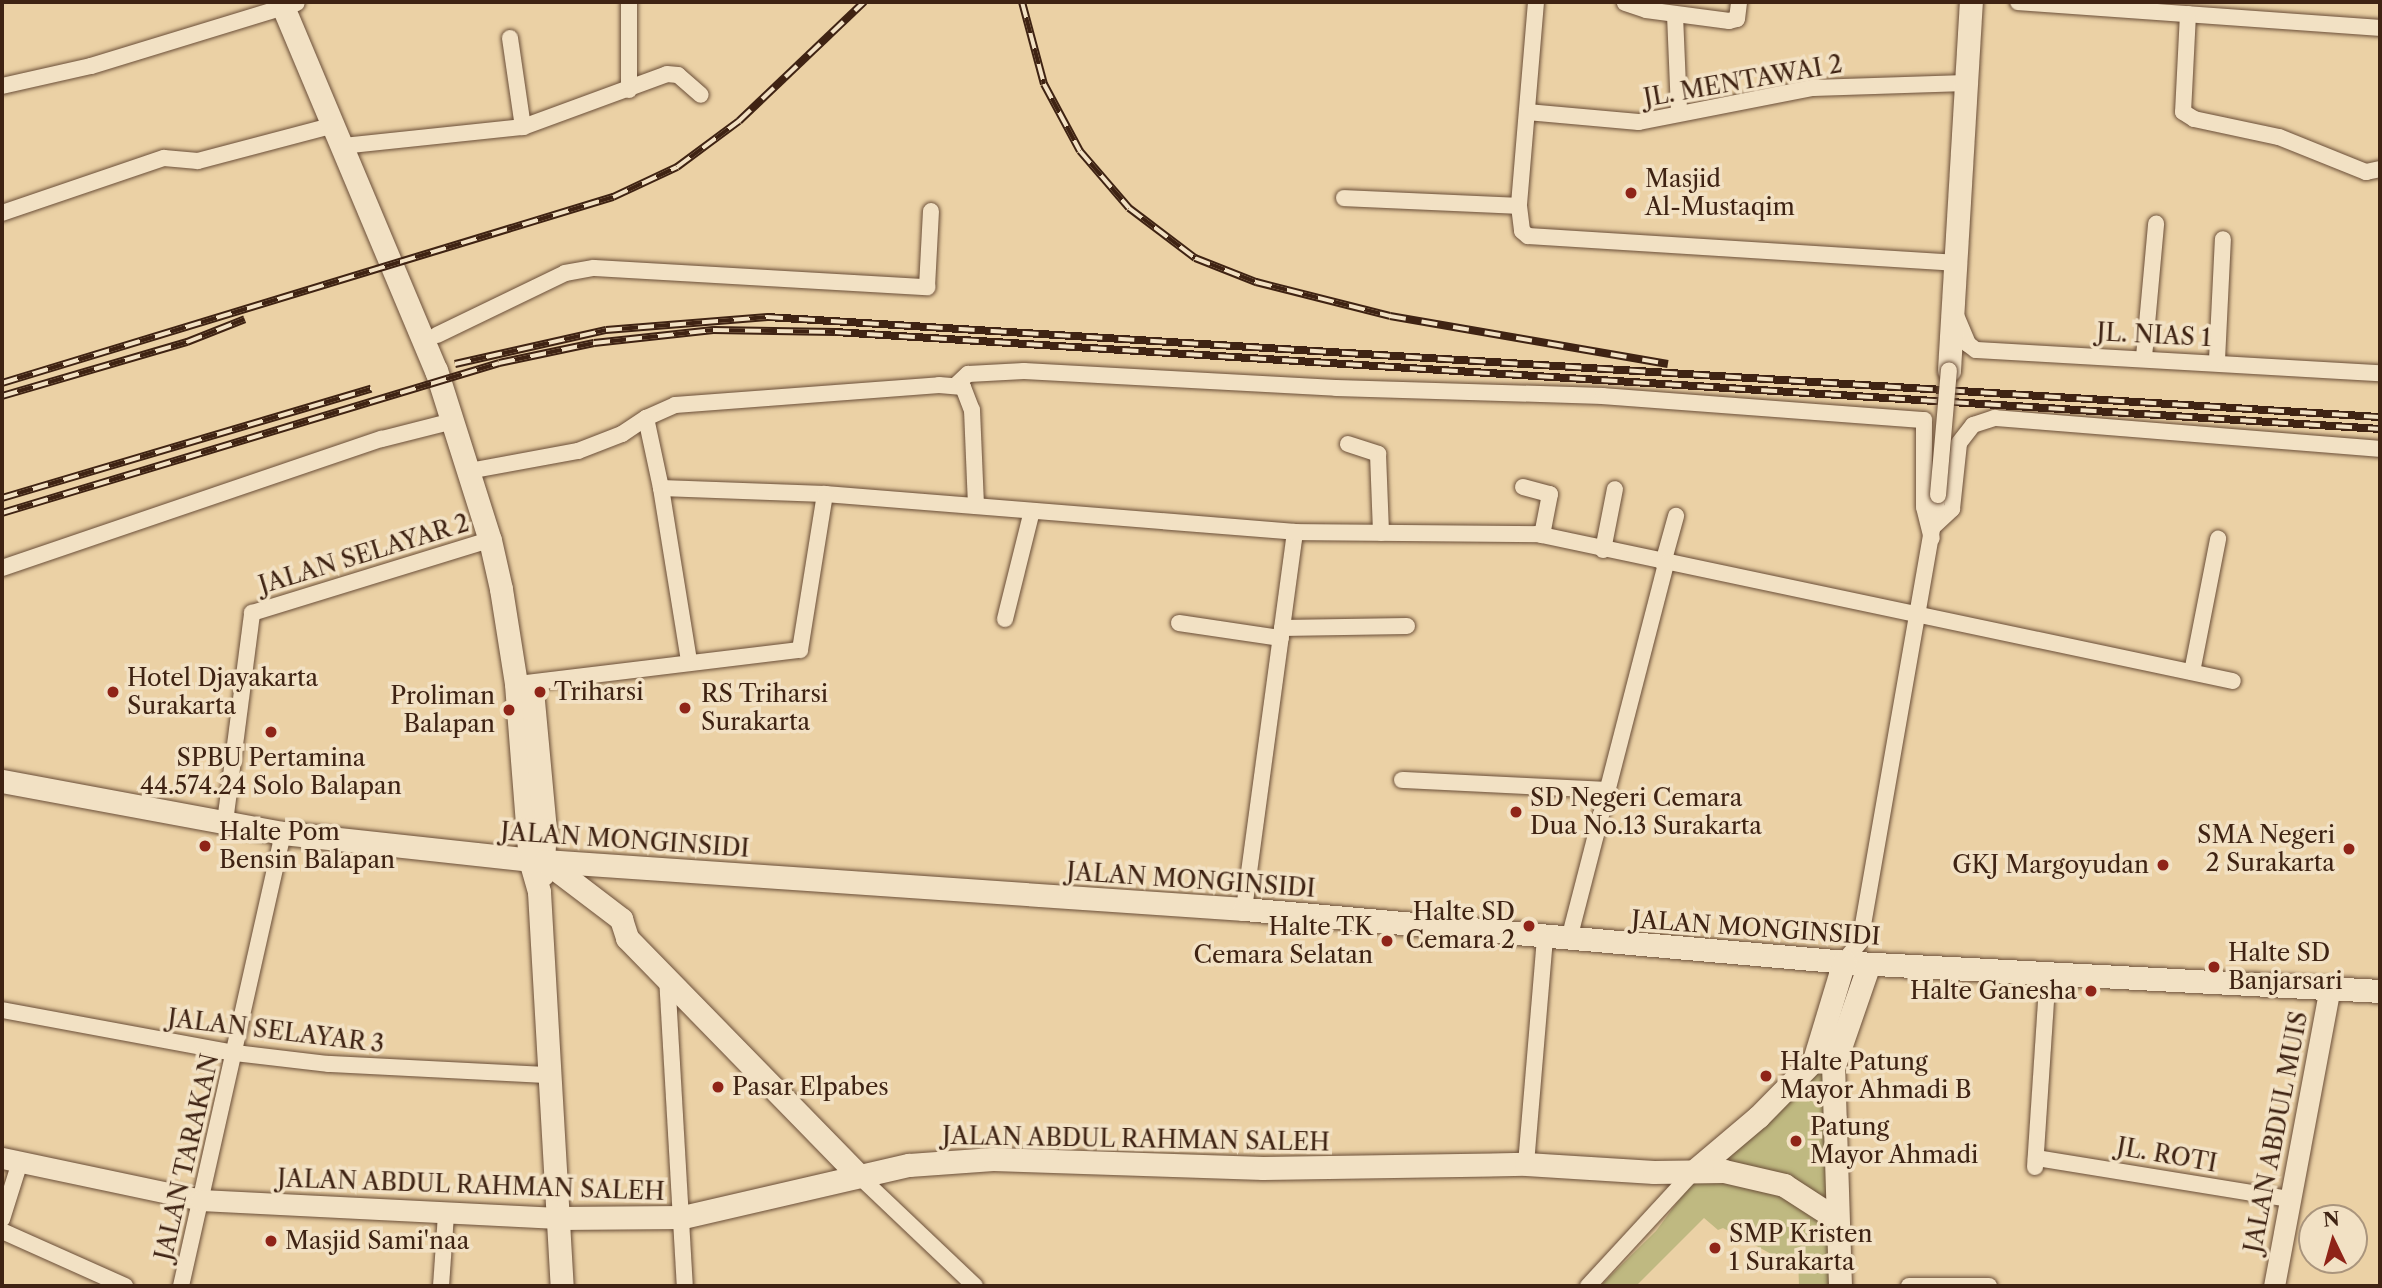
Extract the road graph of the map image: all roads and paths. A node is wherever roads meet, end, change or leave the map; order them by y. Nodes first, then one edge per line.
1 (629, 2) edge
2 (1536, 2) edge
3 (1739, 2) edge
4 (1971, 2) edge
5 (2018, 2) edge
6 (290, 3) edge
7 (1625, 3) edge
8 (2188, 14) junction
9 (1675, 15) junction
10 (2380, 28) edge
11 (510, 38) dead end
12 (1966, 82) junction
13 (2, 86) edge
14 (629, 90) junction
15 (701, 95) dead end
16 (1527, 112) junction
17 (1679, 112) junction
18 (523, 127) junction
19 (344, 138) junction
20 (2380, 169) edge
21 (1343, 198) dead end
22 (1519, 206) junction
23 (931, 211) dead end
24 (2, 213) edge
25 (2156, 225) dead end
26 (2223, 240) dead end
27 (1954, 263) junction
28 (1952, 306) junction
29 (436, 335) junction
30 (2144, 357) junction
31 (2217, 360) junction
32 (1949, 370) joint
33 (2380, 373) edge
34 (955, 386) junction
35 (646, 418) junction
36 (453, 421) junction
37 (1348, 444) dead end
38 (2380, 449) edge
39 (477, 470) junction
40 (1523, 487) dead end
41 (661, 488) junction
42 (1615, 489) dead end
43 (825, 494) junction
44 (976, 506) junction
45 (1032, 511) junction
46 (1676, 516) dead end
47 (1295, 532) junction
48 (1933, 532) junction
49 (1381, 533) junction
50 (1542, 535) junction
51 (2218, 539) dead end
52 (490, 540) junction
53 (1603, 550) junction
54 (1665, 563) junction
55 (2, 568) edge
56 (1920, 613) junction
57 (1005, 620) dead end
58 (1180, 623) dead end
59 (1407, 626) dead end
60 (1282, 633) junction
61 (689, 661) junction
62 (2192, 672) junction
63 (2234, 681) dead end
64 (524, 683) junction
65 (1402, 780) dead end
66 (2, 781) edge
67 (1605, 790) junction
68 (225, 822) junction
69 (283, 833) junction
70 (539, 871) junction
71 (1244, 909) junction
72 (1545, 937) junction
73 (1569, 939) junction
74 (1864, 953) junction
75 (1844, 961) junction
76 (2048, 972) junction
77 (667, 977) junction
78 (2330, 988) junction
79 (2380, 991) edge
80 (2, 1010) edge
81 (235, 1053) junction
82 (1824, 1064) junction
83 (548, 1075) junction
84 (11, 1161) edge
85 (1526, 1164) junction
86 (1694, 1171) junction
87 (858, 1175) junction
88 (2290, 1199) junction
89 (201, 1200) junction
90 (446, 1214) junction
91 (683, 1217) junction
92 (558, 1218) junction
93 (1835, 1218) junction
94 (2, 1219) edge
95 (2, 1231) edge
96 (125, 1286) edge
97 (181, 1286) edge
98 (441, 1286) edge
99 (562, 1286) edge
100 (685, 1286) edge
101 (975, 1286) edge
102 (1588, 1286) edge
103 (1840, 1286) edge
104 (1909, 1286) edge
105 (1989, 1286) edge
106 (2274, 1286) edge

1 - 14 street
2 - 16 street
3 - 9 street
4 - 12 main road
5 - 8 street
6 - 13 street
6 - 19 main road
7 - 9 street
8 - 10 street
8 - 20 street
9 - 17 street
11 - 18 street
12 - 17 street, JL. MENTAWAI 2
12 - 27 main road
14 - 15 street
14 - 18 street
16 - 17 street, JL. MENTAWAI 2
16 - 22 street
18 - 19 street
19 - 24 street
19 - 29 main road
19 - 36 main road
21 - 22 street
22 - 27 street
23 - 29 street
25 - 30 street
26 - 31 street
27 - 28 main road
28 - 30 street, JL. NIAS 1
28 - 32 main road
29 - 39 main road
30 - 31 street, JL. NIAS 1
31 - 33 street, JL. NIAS 1
32 - 48 street, bridge
34 - 35 street
34 - 44 street
34 - 48 street
35 - 39 street
35 - 41 street
36 - 39 main road
36 - 55 street
37 - 49 street
38 - 48 street
39 - 52 main road
39 - 64 main road
40 - 50 street
41 - 43 street
41 - 61 street
42 - 53 street
43 - 44 street
43 - 61 street
44 - 45 street
45 - 47 street
45 - 57 street
46 - 54 street
47 - 49 street
47 - 60 street
48 - 56 street
49 - 50 street
50 - 53 street
51 - 62 street
52 - 64 main road
52 - 68 street, JALAN SELAYAR 2
53 - 54 street
54 - 56 street
54 - 67 street
56 - 62 street
56 - 74 street
58 - 60 street
59 - 60 street
60 - 71 street
61 - 64 street
62 - 63 street
64 - 70 main road
65 - 67 street
66 - 68 main road, JALAN MONGINSIDI
67 - 73 street
68 - 69 main road, JALAN MONGINSIDI
69 - 70 main road, JALAN MONGINSIDI
69 - 81 street, JALAN TARAKAN
70 - 71 main road, JALAN MONGINSIDI
70 - 77 main road
70 - 83 main road
71 - 72 main road, JALAN MONGINSIDI
72 - 73 main road, JALAN MONGINSIDI
72 - 85 street
73 - 75 main road, JALAN MONGINSIDI
74 - 75 main road, JALAN MONGINSIDI
74 - 76 main road, JALAN MONGINSIDI
74 - 82 main road
75 - 82 main road
76 - 78 main road, JALAN MONGINSIDI
76 - 88 street, JL. ROTI
77 - 87 main road
77 - 91 street
78 - 79 main road, JALAN MONGINSIDI
78 - 88 street, JALAN ABDUL MUIS
80 - 81 street, JALAN SELAYAR 3
81 - 83 street, JALAN SELAYAR 3
81 - 89 street, JALAN TARAKAN
82 - 86 main road
82 - 93 main road
83 - 92 main road
84 - 89 street, JALAN ABDUL RAHMAN SALEH
84 - 94 street
85 - 86 main road, JALAN ABDUL RAHMAN SALEH
85 - 87 main road, JALAN ABDUL RAHMAN SALEH
86 - 93 main road, JALAN ABDUL RAHMAN SALEH
86 - 102 street
87 - 91 main road, JALAN ABDUL RAHMAN SALEH
87 - 101 street
88 - 106 street, JALAN ABDUL MUIS
89 - 90 street, JALAN ABDUL RAHMAN SALEH
89 - 97 street, JALAN TARAKAN
90 - 92 street, JALAN ABDUL RAHMAN SALEH
90 - 98 street
91 - 92 main road, JALAN ABDUL RAHMAN SALEH
91 - 100 street
92 - 99 main road
93 - 103 main road
95 - 96 street
104 - 105 street

